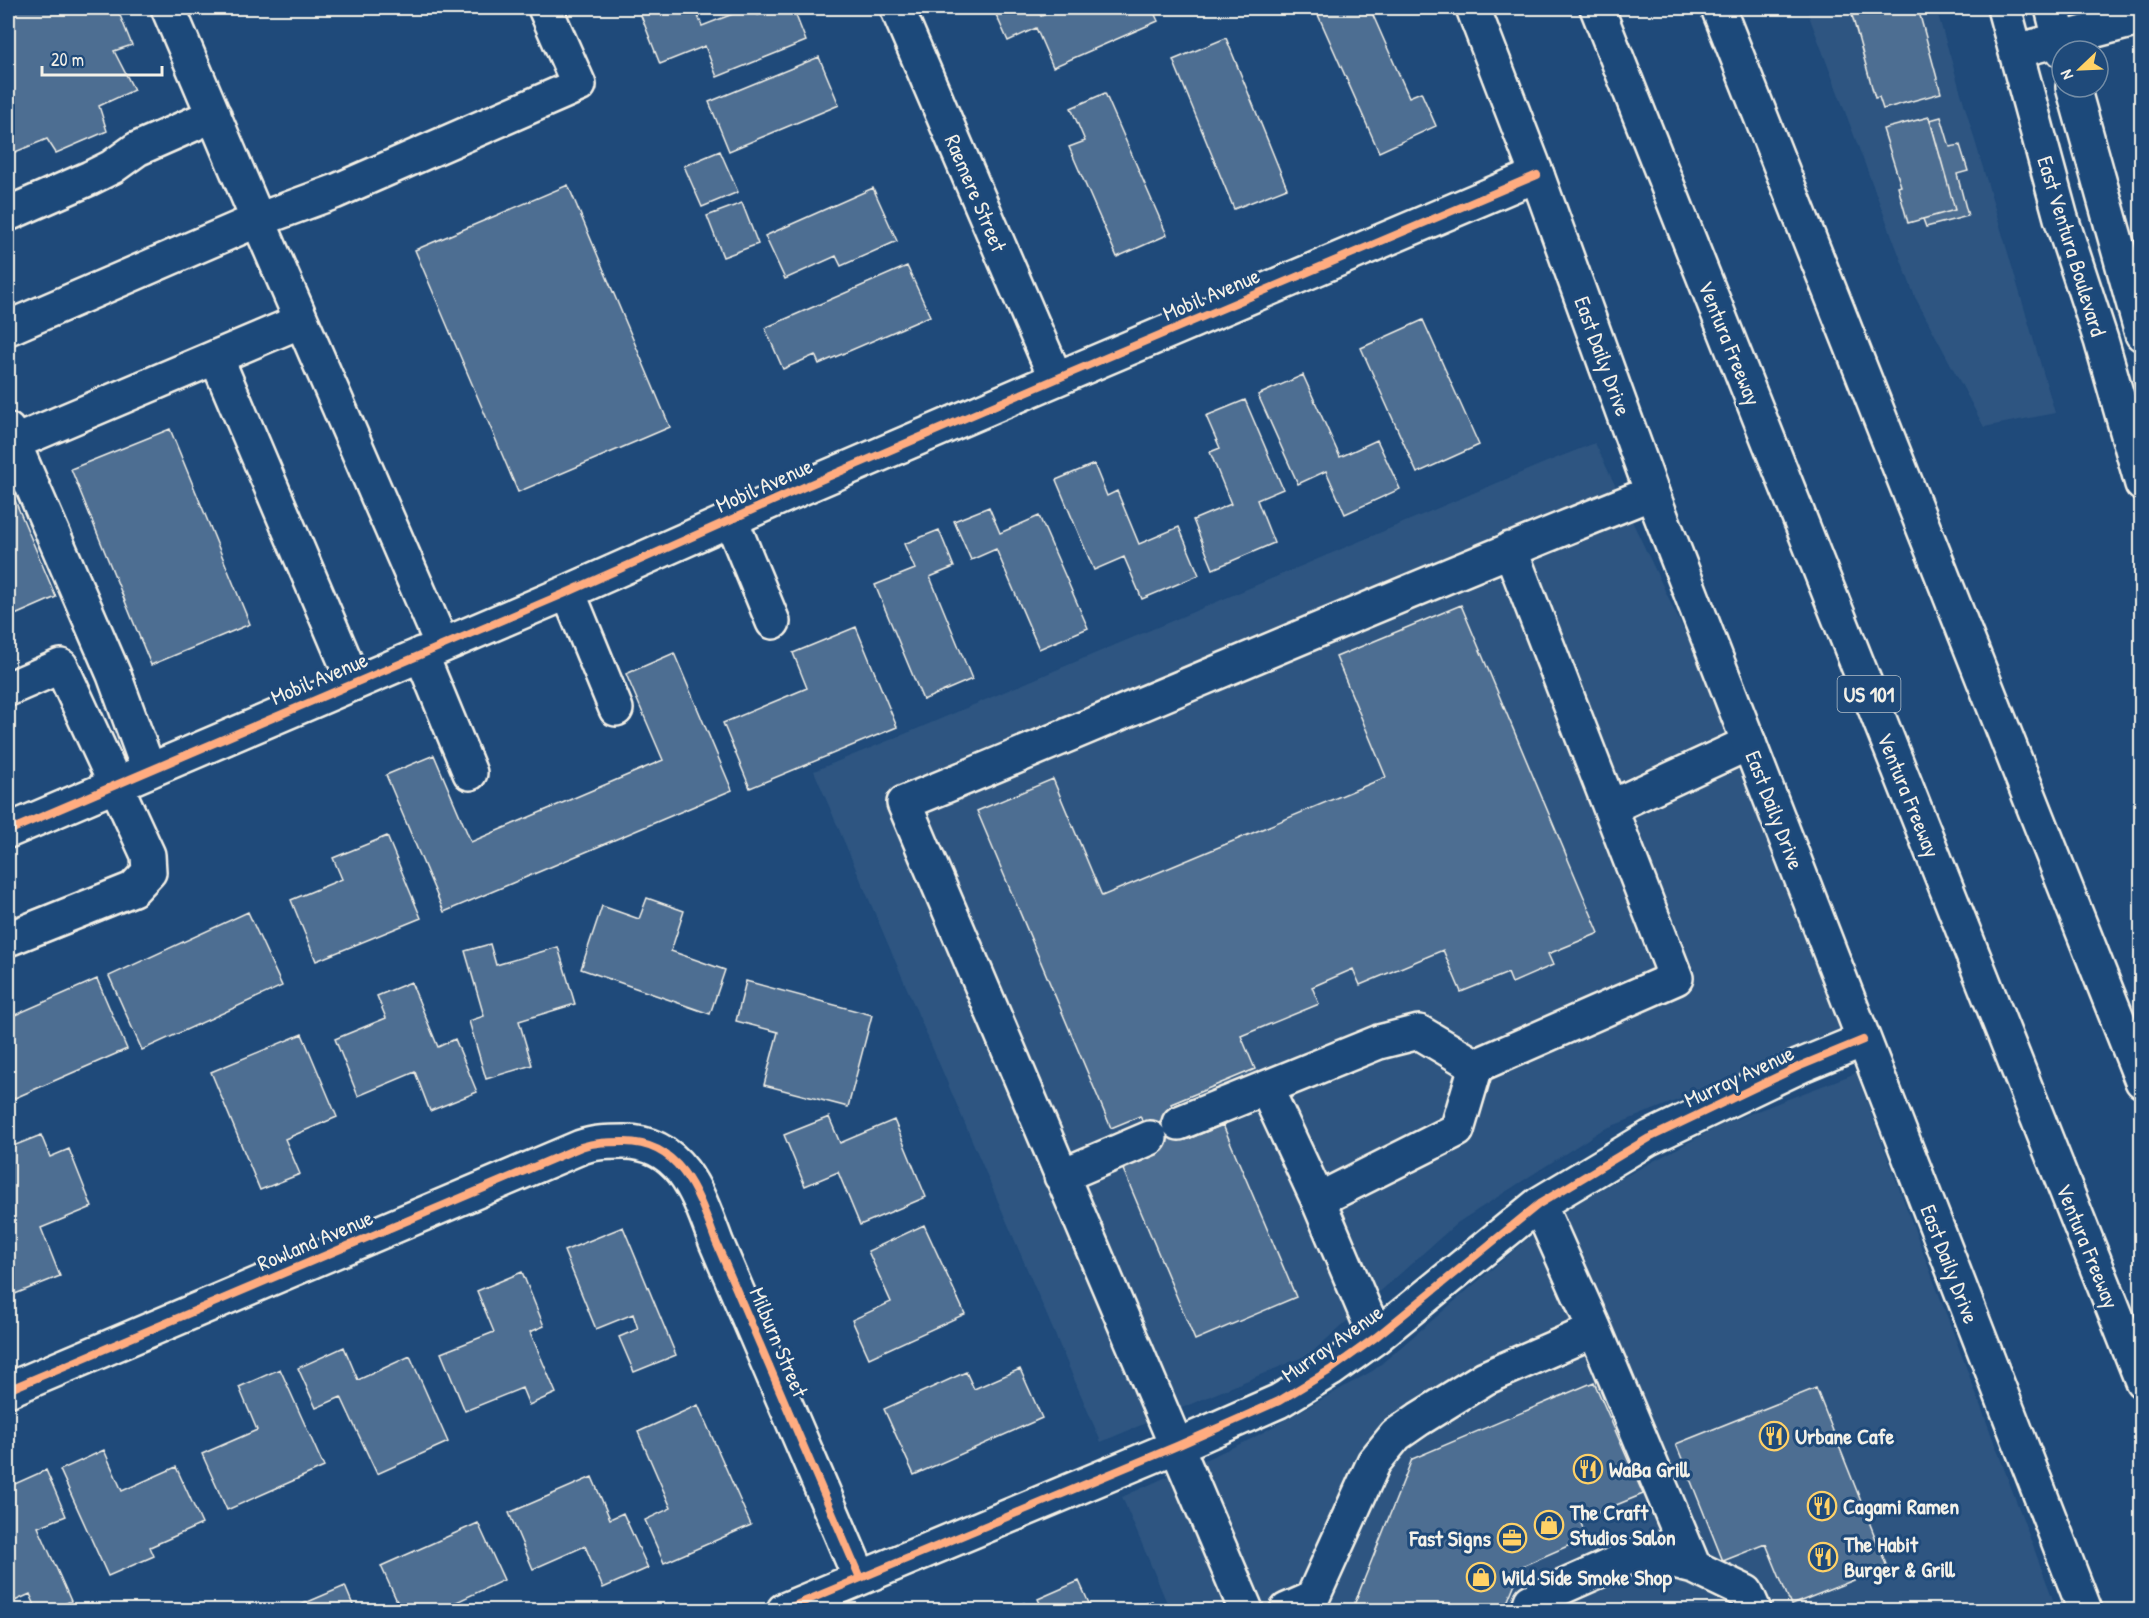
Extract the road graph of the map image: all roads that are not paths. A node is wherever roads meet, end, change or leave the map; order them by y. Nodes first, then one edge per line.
1 (168, 8) edge
2 (545, 8) edge
3 (897, 8) edge
4 (1473, 8) edge
5 (1597, 8) edge
6 (1718, 8) edge
7 (2004, 8) edge
8 (2052, 8) edge
9 (2142, 18) edge
10 (2060, 39) edge
11 (2080, 39) edge
12 (2050, 47) edge
13 (2016, 51) junction
14 (2076, 99) edge
15 (214, 115) junction
16 (1537, 175) junction
17 (8, 214) edge
18 (258, 220) junction
19 (301, 321) junction
20 (8, 328) edge
21 (2142, 334) edge
22 (216, 357) junction
23 (1056, 379) junction
24 (10, 437) edge
25 (2142, 483) edge
26 (1652, 493) junction
27 (731, 520) junction
28 (1510, 549) junction
29 (568, 592) junction
30 (773, 622) dead end
31 (431, 649) junction
32 (354, 682) junction
33 (8, 689) edge
34 (616, 709) dead end
35 (1749, 743) junction
36 (149, 771) junction
37 (470, 773) dead end
38 (116, 785) junction
39 (1611, 807) junction
40 (8, 831) edge
41 (8, 939) edge
42 (1863, 1040) junction
43 (1476, 1066) junction
44 (2142, 1081) edge
45 (1266, 1088) junction
46 (1179, 1123) dead end
47 (1150, 1138) dead end
48 (640, 1142) joint
49 (1061, 1176) junction
50 (1318, 1200) junction
51 (1539, 1204) junction
52 (1595, 1330) junction
53 (1376, 1337) junction
54 (2142, 1381) edge
55 (8, 1390) edge
56 (1177, 1446) junction
57 (1694, 1567) junction
58 (860, 1578) junction
59 (784, 1611) edge
60 (1246, 1611) edge
61 (1287, 1611) edge
62 (1528, 1611) edge
63 (1754, 1611) edge
64 (2085, 1611) edge

1 - 15 main road
2 - 18 main road
3 - 23 main road, Raemere Street
4 - 16 main road, East Daily Drive
5 - 54 main road, Ventura Freeway / US 101
6 - 44 main road
7 - 13 main road, East Ventura Boulevard
8 - 10 main road
9 - 11 main road
12 - 13 main road
13 - 25 main road, East Ventura Boulevard
14 - 21 main road, East Ventura Boulevard
15 - 17 main road
15 - 18 main road
16 - 23 main road, Mobil Avenue
16 - 26 main road, East Daily Drive
18 - 19 main road
18 - 20 main road
19 - 22 main road
19 - 31 main road
22 - 24 main road
22 - 32 main road
23 - 27 main road, Mobil Avenue
24 - 36 main road
26 - 28 main road
26 - 35 main road, East Daily Drive
27 - 29 main road, Mobil Avenue
27 - 30 main road
28 - 39 main road
28 - 49 main road
29 - 31 main road, Mobil Avenue
29 - 34 main road
31 - 32 main road, Mobil Avenue
31 - 37 main road
32 - 36 main road, Mobil Avenue
33 - 38 main road
35 - 39 main road
35 - 42 main road, East Daily Drive
36 - 38 main road, Mobil Avenue
38 - 40 main road, Mobil Avenue
38 - 41 main road
39 - 43 main road
42 - 51 main road, Murray Avenue
42 - 64 main road, East Daily Drive
43 - 45 main road
43 - 50 main road
45 - 46 main road
45 - 50 main road
47 - 49 main road
48 - 55 main road, Rowland Avenue
48 - 58 main road, Milburn Street
49 - 56 main road
50 - 53 main road
51 - 52 main road
51 - 53 main road, Murray Avenue
52 - 57 main road
52 - 61 main road
53 - 56 main road, Murray Avenue
56 - 58 main road, Murray Avenue
56 - 60 main road
57 - 62 main road
57 - 63 main road
58 - 59 main road, Murray Avenue

